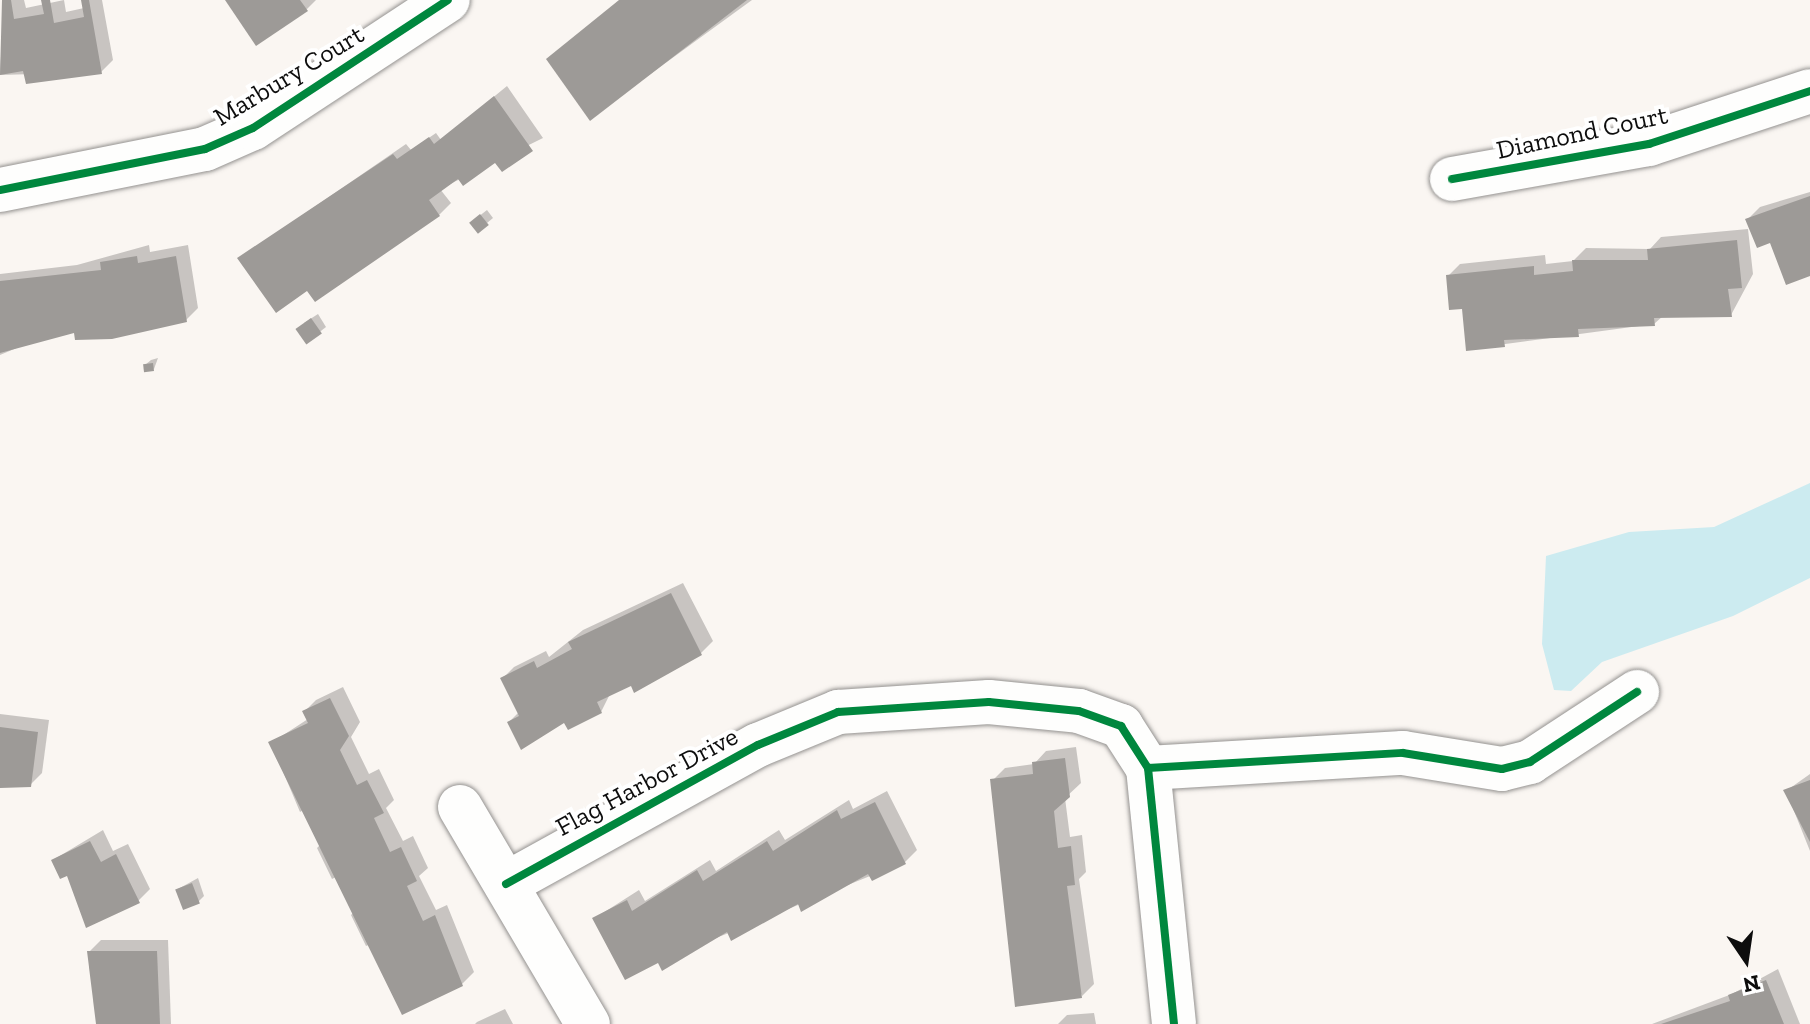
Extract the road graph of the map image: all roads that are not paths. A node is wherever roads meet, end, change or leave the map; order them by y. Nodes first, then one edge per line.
1 (427, 5) edge
2 (1810, 91) edge
3 (1452, 179) dead end
4 (0, 190) edge
5 (1637, 692) dead end
6 (1148, 768) junction
7 (460, 807) dead end
8 (506, 884) junction
9 (588, 1024) edge
10 (1174, 1024) edge

1 - 4 street, Marbury Court
2 - 3 street, Diamond Court
5 - 6 street
6 - 8 street, Flag Harbor Drive
6 - 10 street, Flag Harbor Drive
7 - 8 street
8 - 9 street

